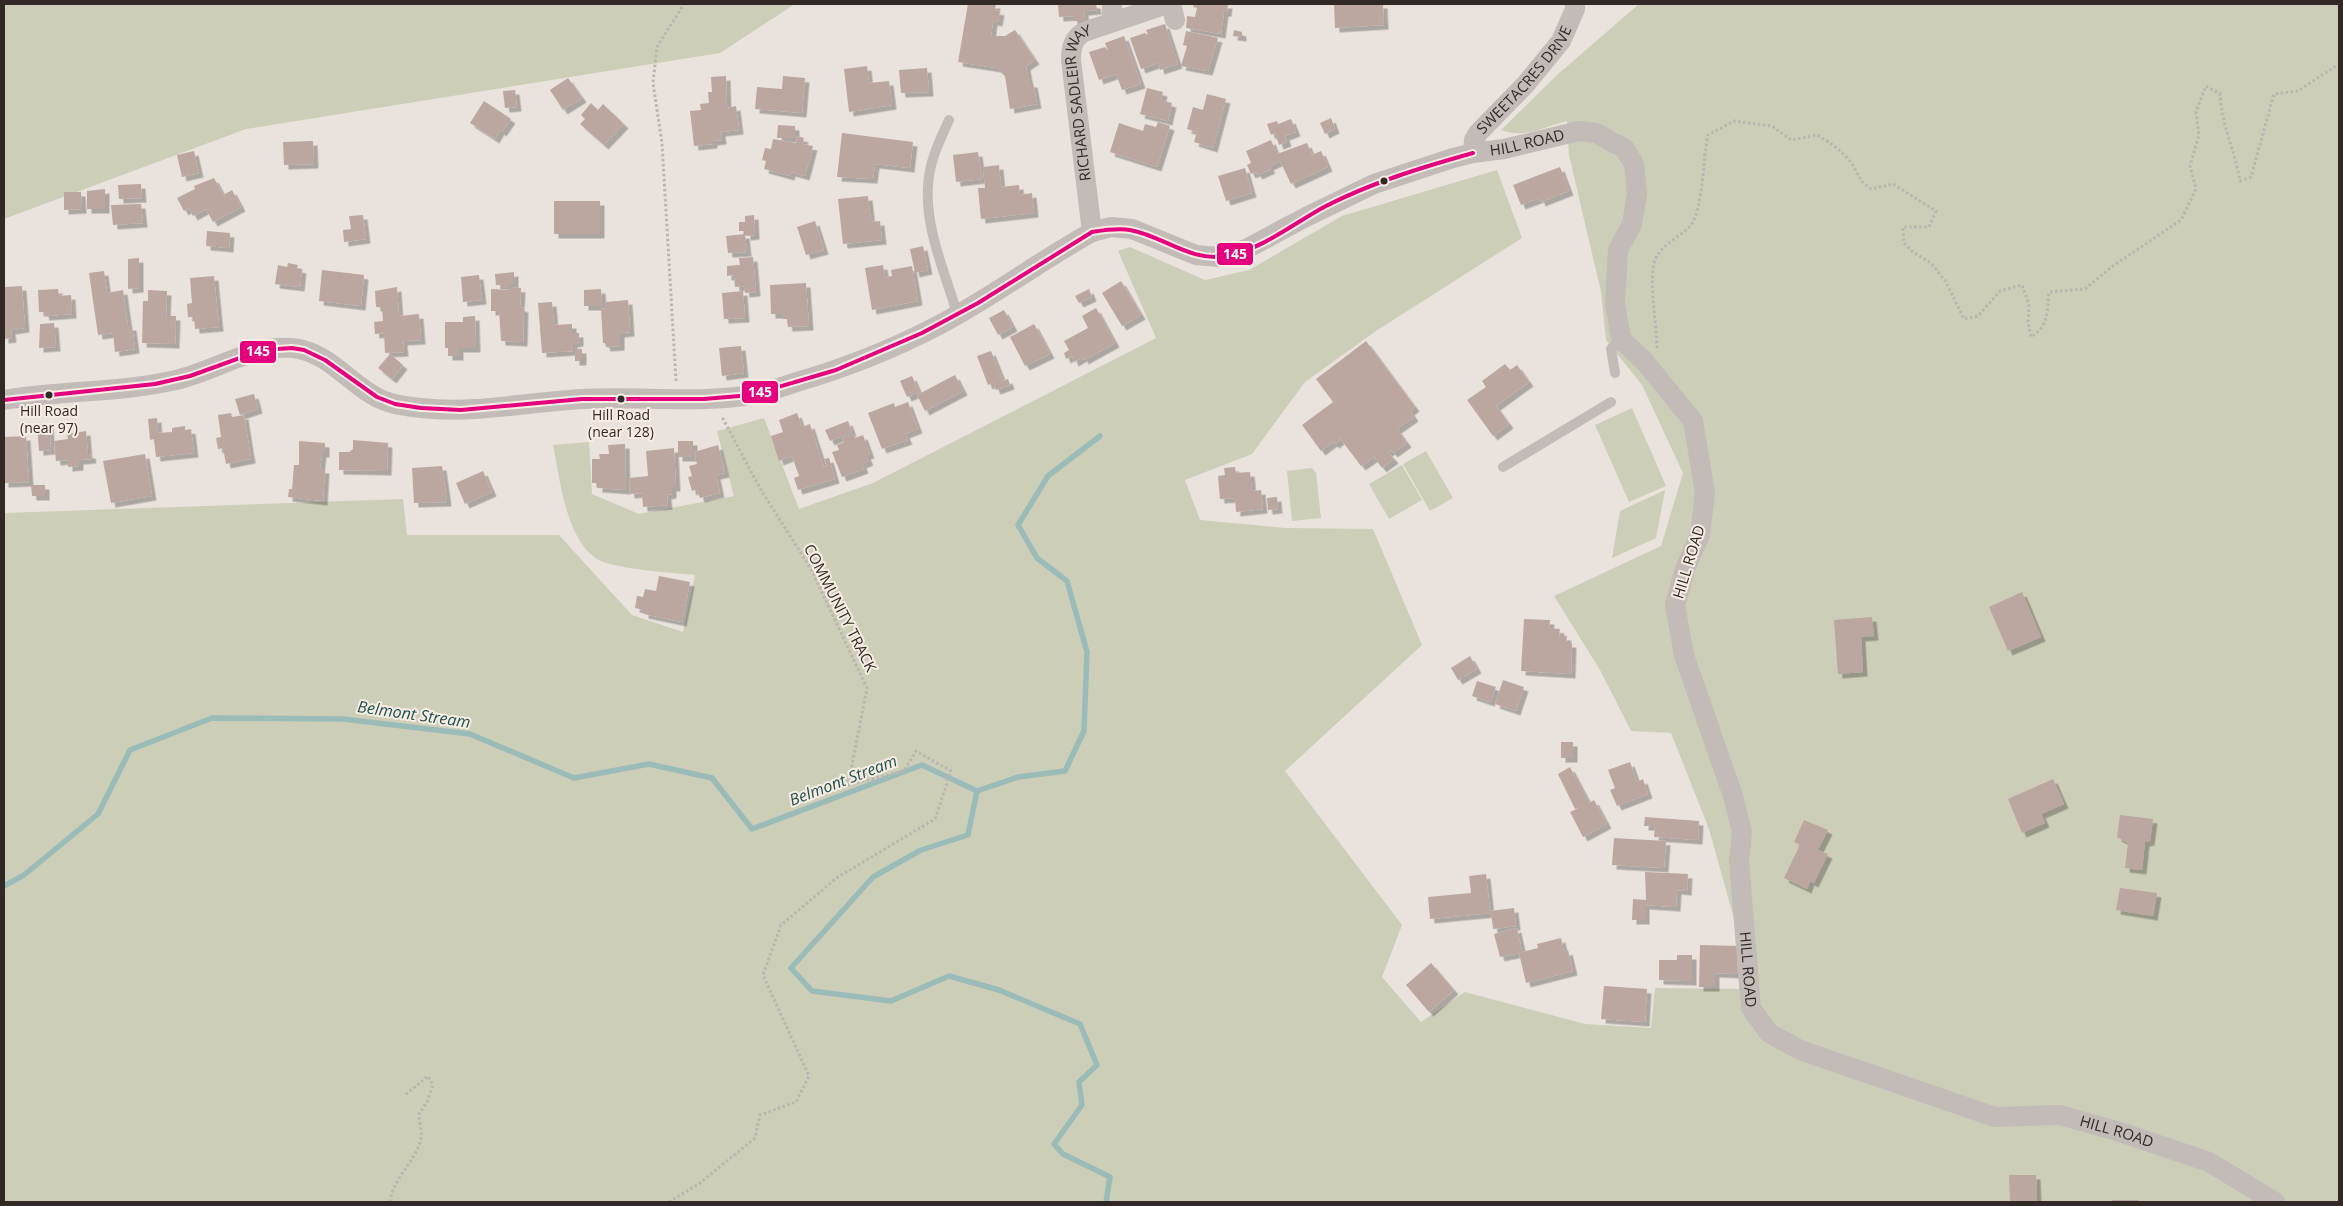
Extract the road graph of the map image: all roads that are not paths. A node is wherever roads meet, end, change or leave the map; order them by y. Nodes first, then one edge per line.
1 (1575, 4) edge
2 (1171, 9) edge
3 (1112, 13) edge
4 (949, 120) dead end
5 (1473, 153) junction
6 (1092, 232) junction
7 (957, 313) junction
8 (1621, 339) junction
9 (1615, 373) dead end
10 (4, 400) edge
11 (1611, 402) dead end
12 (1502, 467) dead end
13 (2275, 1202) edge

1 - 5 street, SWEETACRES DRIVE
2 - 3 street, RICHARD SADLEIR WAY
3 - 6 street, RICHARD SADLEIR WAY
4 - 7 lane
5 - 6 street, HILL ROAD
5 - 8 street, HILL ROAD
6 - 7 street, HILL ROAD
7 - 10 street, HILL ROAD
8 - 9 lane
8 - 13 street, HILL ROAD
11 - 12 lane

